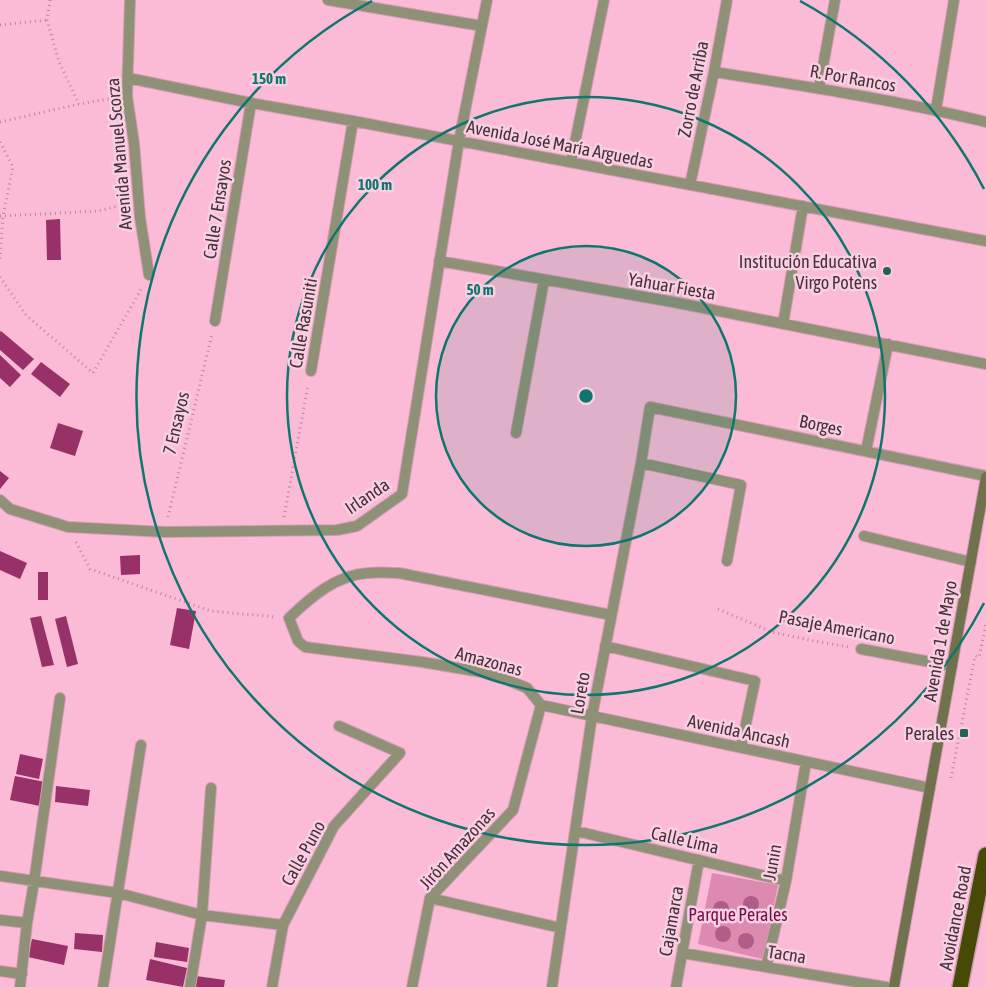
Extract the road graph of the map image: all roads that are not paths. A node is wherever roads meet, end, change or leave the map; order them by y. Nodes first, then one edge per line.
1 (130, 0) edge
2 (328, 0) edge
3 (487, 0) edge
4 (604, 0) edge
5 (727, 0) edge
6 (836, 0) edge
7 (954, 0) edge
8 (371, 3) edge
9 (482, 26) junction
10 (714, 72) junction
11 (128, 78) junction
12 (819, 88) junction
13 (251, 103) junction
14 (936, 110) junction
15 (353, 121) junction
16 (986, 122) edge
17 (459, 141) junction
18 (571, 162) junction
19 (690, 185) junction
20 (803, 206) junction
21 (986, 241) edge
22 (439, 262) junction
23 (149, 275) road end
24 (544, 280) junction
25 (215, 321) road end
26 (783, 324) junction
27 (888, 344) junction
28 (986, 364) edge
29 (311, 371) road end
30 (650, 406) joint
31 (516, 432) dead end
32 (866, 451) junction
33 (641, 463) junction
34 (986, 476) edge
35 (0, 500) edge
36 (864, 536) dead end
37 (727, 561) dead end
38 (971, 562) junction
39 (611, 615) junction
40 (605, 646) junction
41 (861, 649) road end
42 (952, 666) junction
43 (60, 698) dead end
44 (540, 704) junction
45 (592, 716) junction
46 (339, 726) dead end
47 (141, 745) dead end
48 (741, 747) junction
49 (806, 762) junction
50 (211, 788) dead end
51 (930, 788) junction
52 (576, 832) junction
53 (986, 856) edge
54 (699, 860) junction
55 (0, 876) edge
56 (786, 881) junction
57 (34, 882) junction
58 (118, 894) junction
59 (430, 898) junction
60 (202, 916) junction
61 (0, 920) edge
62 (27, 923) junction
63 (283, 925) junction
64 (561, 928) junction
65 (682, 953) junction
66 (766, 967) junction
67 (0, 971) edge
68 (22, 974) junction
69 (20, 987) edge
70 (103, 987) edge
71 (190, 987) edge
72 (272, 987) edge
73 (412, 987) edge
74 (552, 987) edge
75 (676, 987) edge
76 (886, 987) edge
77 (894, 987) edge
78 (960, 987) edge

1 - 11 street, Avenida Manuel Scorza
2 - 8 street
3 - 9 street, Irlanda
4 - 18 street
5 - 10 street, Zorro de Arriba
6 - 12 street
7 - 14 street
8 - 9 street
9 - 17 street, Irlanda
10 - 12 street, R. Por Rancos
10 - 19 street, Zorro de Arriba
11 - 13 street, Avenida José María Arguedas
11 - 23 street, Avenida Manuel Scorza
12 - 14 street, R. Por Rancos
13 - 15 street, Avenida José María Arguedas
13 - 25 street, Calle 7 Ensayos
14 - 16 street, R. Por Rancos
15 - 17 street, Avenida José María Arguedas
15 - 29 street, Calle Rasuniti
17 - 18 street, Avenida José María Arguedas
17 - 22 street, Irlanda
18 - 19 street, Avenida José María Arguedas
19 - 20 street, Avenida José María Arguedas
20 - 21 street, Avenida José María Arguedas
20 - 26 street
22 - 24 street, Yahuar Fiesta
22 - 35 street, Irlanda
24 - 26 street, Yahuar Fiesta
24 - 31 street
26 - 27 street, Yahuar Fiesta
27 - 28 street, Yahuar Fiesta
27 - 32 street
30 - 32 street, Borges
30 - 33 street, Loreto
32 - 34 street, Borges
33 - 37 street
33 - 39 street, Loreto
34 - 38 street, Avenida 1 de Mayo
36 - 38 street
38 - 42 street, Avenida 1 de Mayo
39 - 40 street, Loreto
39 - 44 street, Amazonas
40 - 45 street, Loreto
40 - 48 street
41 - 42 street, Pasaje Americano
42 - 51 street, Avenida 1 de Mayo
43 - 57 street
44 - 45 street, Avenida Ancash
44 - 59 street, Jirón Amazonas
45 - 48 street, Avenida Ancash
45 - 52 street, Loreto
46 - 63 street, Calle Puno
47 - 58 street
48 - 49 street, Avenida Ancash
49 - 51 street, Avenida Ancash
49 - 56 street, Junin
50 - 60 street
51 - 77 street, Avenida 1 de Mayo
52 - 54 street, Calle Lima
52 - 64 street, Loreto
53 - 78 highway, Avoidance Road
54 - 56 street, Calle Lima
54 - 65 street, Cajamarca
55 - 57 street
56 - 66 street, Junin
57 - 58 street
57 - 62 street
58 - 60 street
58 - 70 street
59 - 64 street
59 - 73 street, Jirón Amazonas
60 - 63 street
60 - 71 street
61 - 62 street
62 - 68 street
63 - 72 street, Calle Puno
64 - 74 street, Loreto
65 - 66 street, Tacna
65 - 75 street, Cajamarca
66 - 76 street, Tacna
67 - 68 street
68 - 69 street

